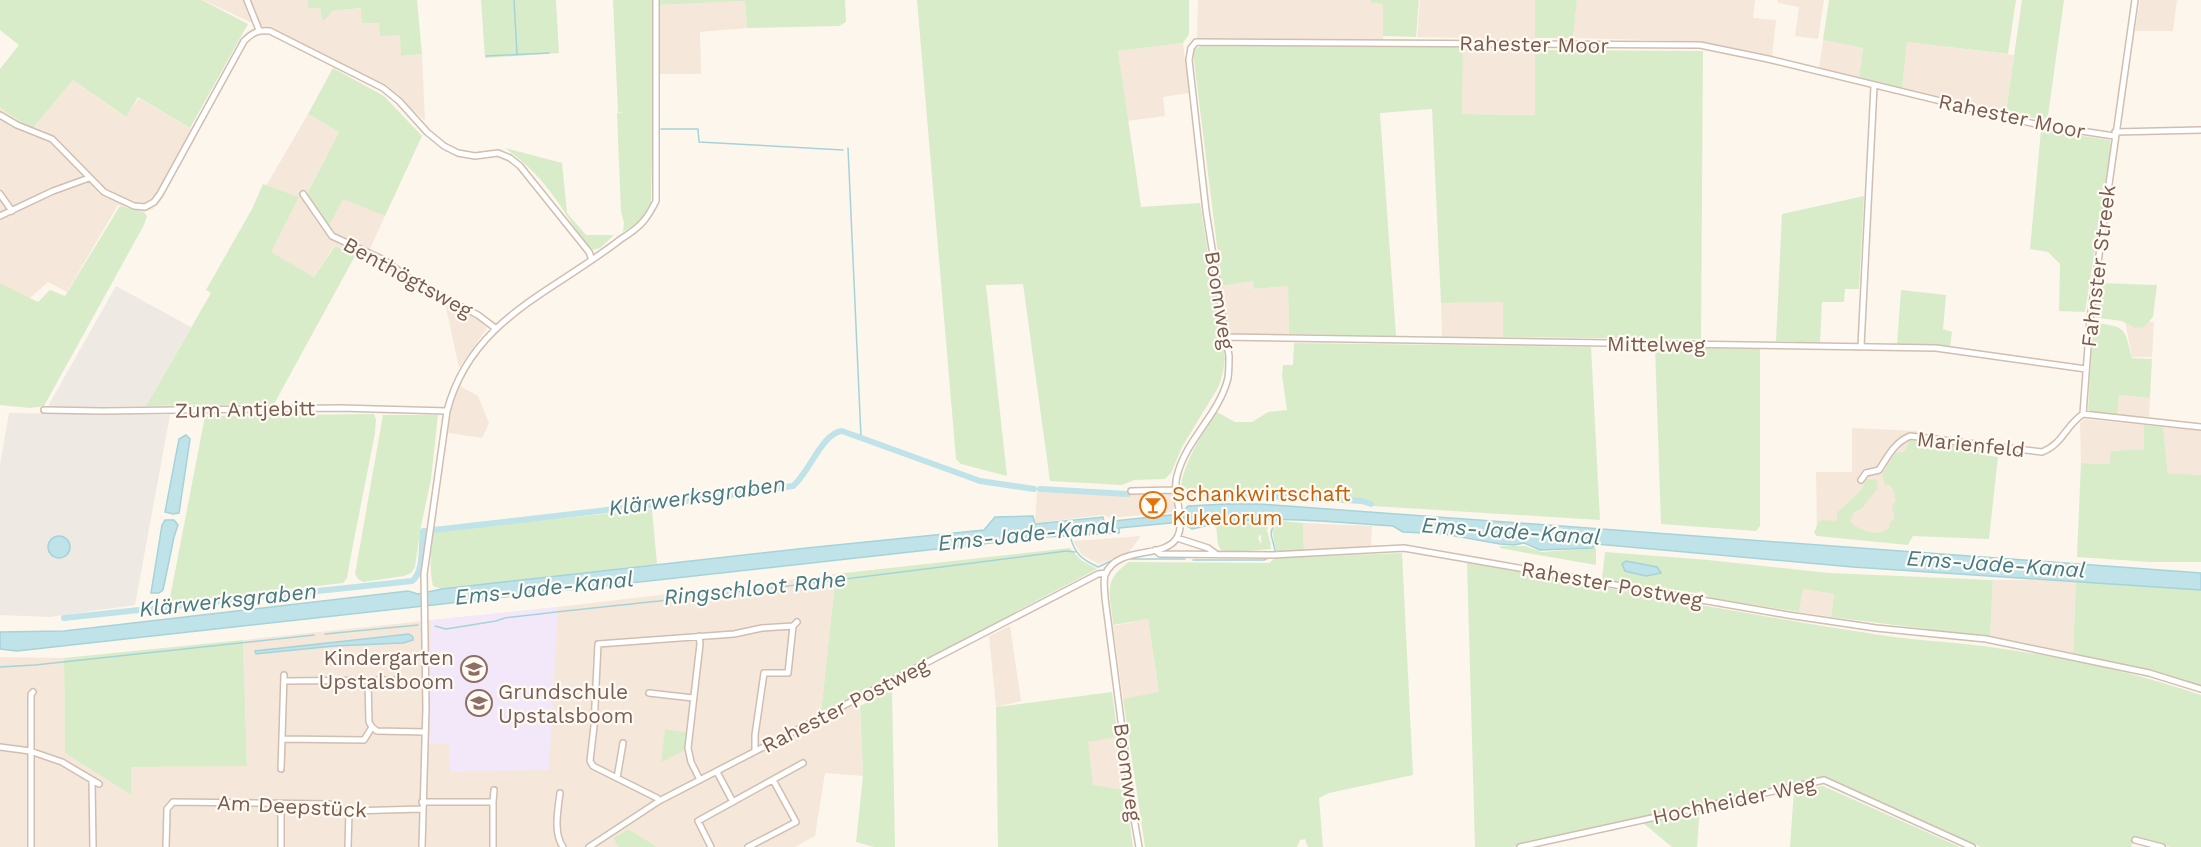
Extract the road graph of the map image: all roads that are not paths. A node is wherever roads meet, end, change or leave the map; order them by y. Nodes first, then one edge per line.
1 (247, 0) edge
2 (656, 0) edge
3 (2135, 0) edge
4 (260, 30) junction
5 (1191, 48) joint
6 (1874, 86) junction
7 (0, 115) edge
8 (2201, 130) edge
9 (2115, 134) junction
10 (89, 178) junction
11 (0, 194) edge
12 (303, 194) dead end
13 (12, 211) junction
14 (0, 216) edge
15 (592, 260) junction
16 (495, 328) junction
17 (1225, 337) junction
18 (1860, 346) junction
19 (2086, 369) junction
20 (44, 410) dead end
21 (447, 411) junction
22 (2082, 414) junction
23 (2201, 427) edge
24 (1861, 480) dead end
25 (1175, 490) junction
26 (1131, 491) dead end
27 (1177, 538) junction
28 (1155, 550) junction
29 (1218, 555) junction
30 (1106, 573) junction
31 (699, 636) junction
32 (398, 680) dead end
33 (368, 681) junction
34 (2201, 689) edge
35 (33, 692) dead end
36 (649, 693) dead end
37 (693, 698) junction
38 (372, 728) junction
39 (425, 732) junction
40 (282, 739) junction
41 (623, 743) dead end
42 (0, 747) edge
43 (30, 751) junction
44 (755, 751) junction
45 (803, 763) dead end
46 (281, 769) dead end
47 (717, 772) junction
48 (617, 778) junction
49 (92, 780) junction
50 (700, 780) junction
51 (773, 780) junction
52 (99, 784) dead end
53 (494, 790) dead end
54 (560, 793) dead end
55 (660, 801) junction
56 (422, 802) junction
57 (493, 802) junction
58 (732, 802) junction
59 (281, 804) junction
60 (423, 809) junction
61 (349, 811) junction
62 (2135, 840) dead end
63 (31, 847) edge
64 (93, 847) edge
65 (166, 847) edge
66 (281, 847) edge
67 (348, 847) edge
68 (422, 847) edge
69 (493, 847) edge
70 (563, 847) edge
71 (590, 847) edge
72 (711, 847) edge
73 (748, 847) edge
74 (1139, 847) edge
75 (1520, 847) edge
76 (1972, 847) edge
77 (2162, 847) edge

1 - 4 street
2 - 15 street
3 - 9 street, Fahnster Streek
4 - 10 street
4 - 15 street
5 - 6 street, Rahester Moor
5 - 17 street, Boomweg
6 - 9 street, Rahester Moor
6 - 18 street
7 - 10 street
8 - 9 street, Rahester Moor
9 - 19 street, Fahnster Streek
10 - 13 street
11 - 13 street
12 - 16 street, Benthögtsweg
13 - 14 street
15 - 16 street
16 - 21 street
17 - 18 street, Mittelweg
17 - 25 street, Boomweg
18 - 19 street, Mittelweg
19 - 22 street, Fahnster Streek
20 - 21 street, Zum Antjebitt
21 - 39 street
22 - 23 street
22 - 24 street, Marienfeld
25 - 26 street
25 - 27 street, Boomweg
27 - 28 street
27 - 29 street
28 - 29 street, Rahester Postweg
28 - 30 street
29 - 34 street, Rahester Postweg
30 - 44 street, Rahester Postweg
30 - 74 street, Boomweg
31 - 37 street
31 - 44 street
31 - 48 street
32 - 33 street
33 - 38 street
33 - 40 street
35 - 43 street
36 - 37 street
37 - 50 street
38 - 39 street
38 - 40 street
39 - 56 street
40 - 46 street
41 - 48 street
42 - 43 street
43 - 49 street
43 - 63 street
44 - 47 street, Rahester Postweg
45 - 51 street
47 - 50 street, Rahester Postweg
47 - 58 street
48 - 55 street
49 - 52 street
49 - 64 street
50 - 55 street, Rahester Postweg
51 - 58 street
51 - 73 street
53 - 57 street
54 - 70 street
55 - 71 street, Rahester Postweg
56 - 57 street
56 - 60 street
57 - 69 street
58 - 72 street
59 - 61 street, Am Deepstück
59 - 65 street, Am Deepstück
59 - 66 street
60 - 61 street, Am Deepstück
60 - 68 street
61 - 67 street
62 - 77 street
75 - 76 street, Hochheider Weg

